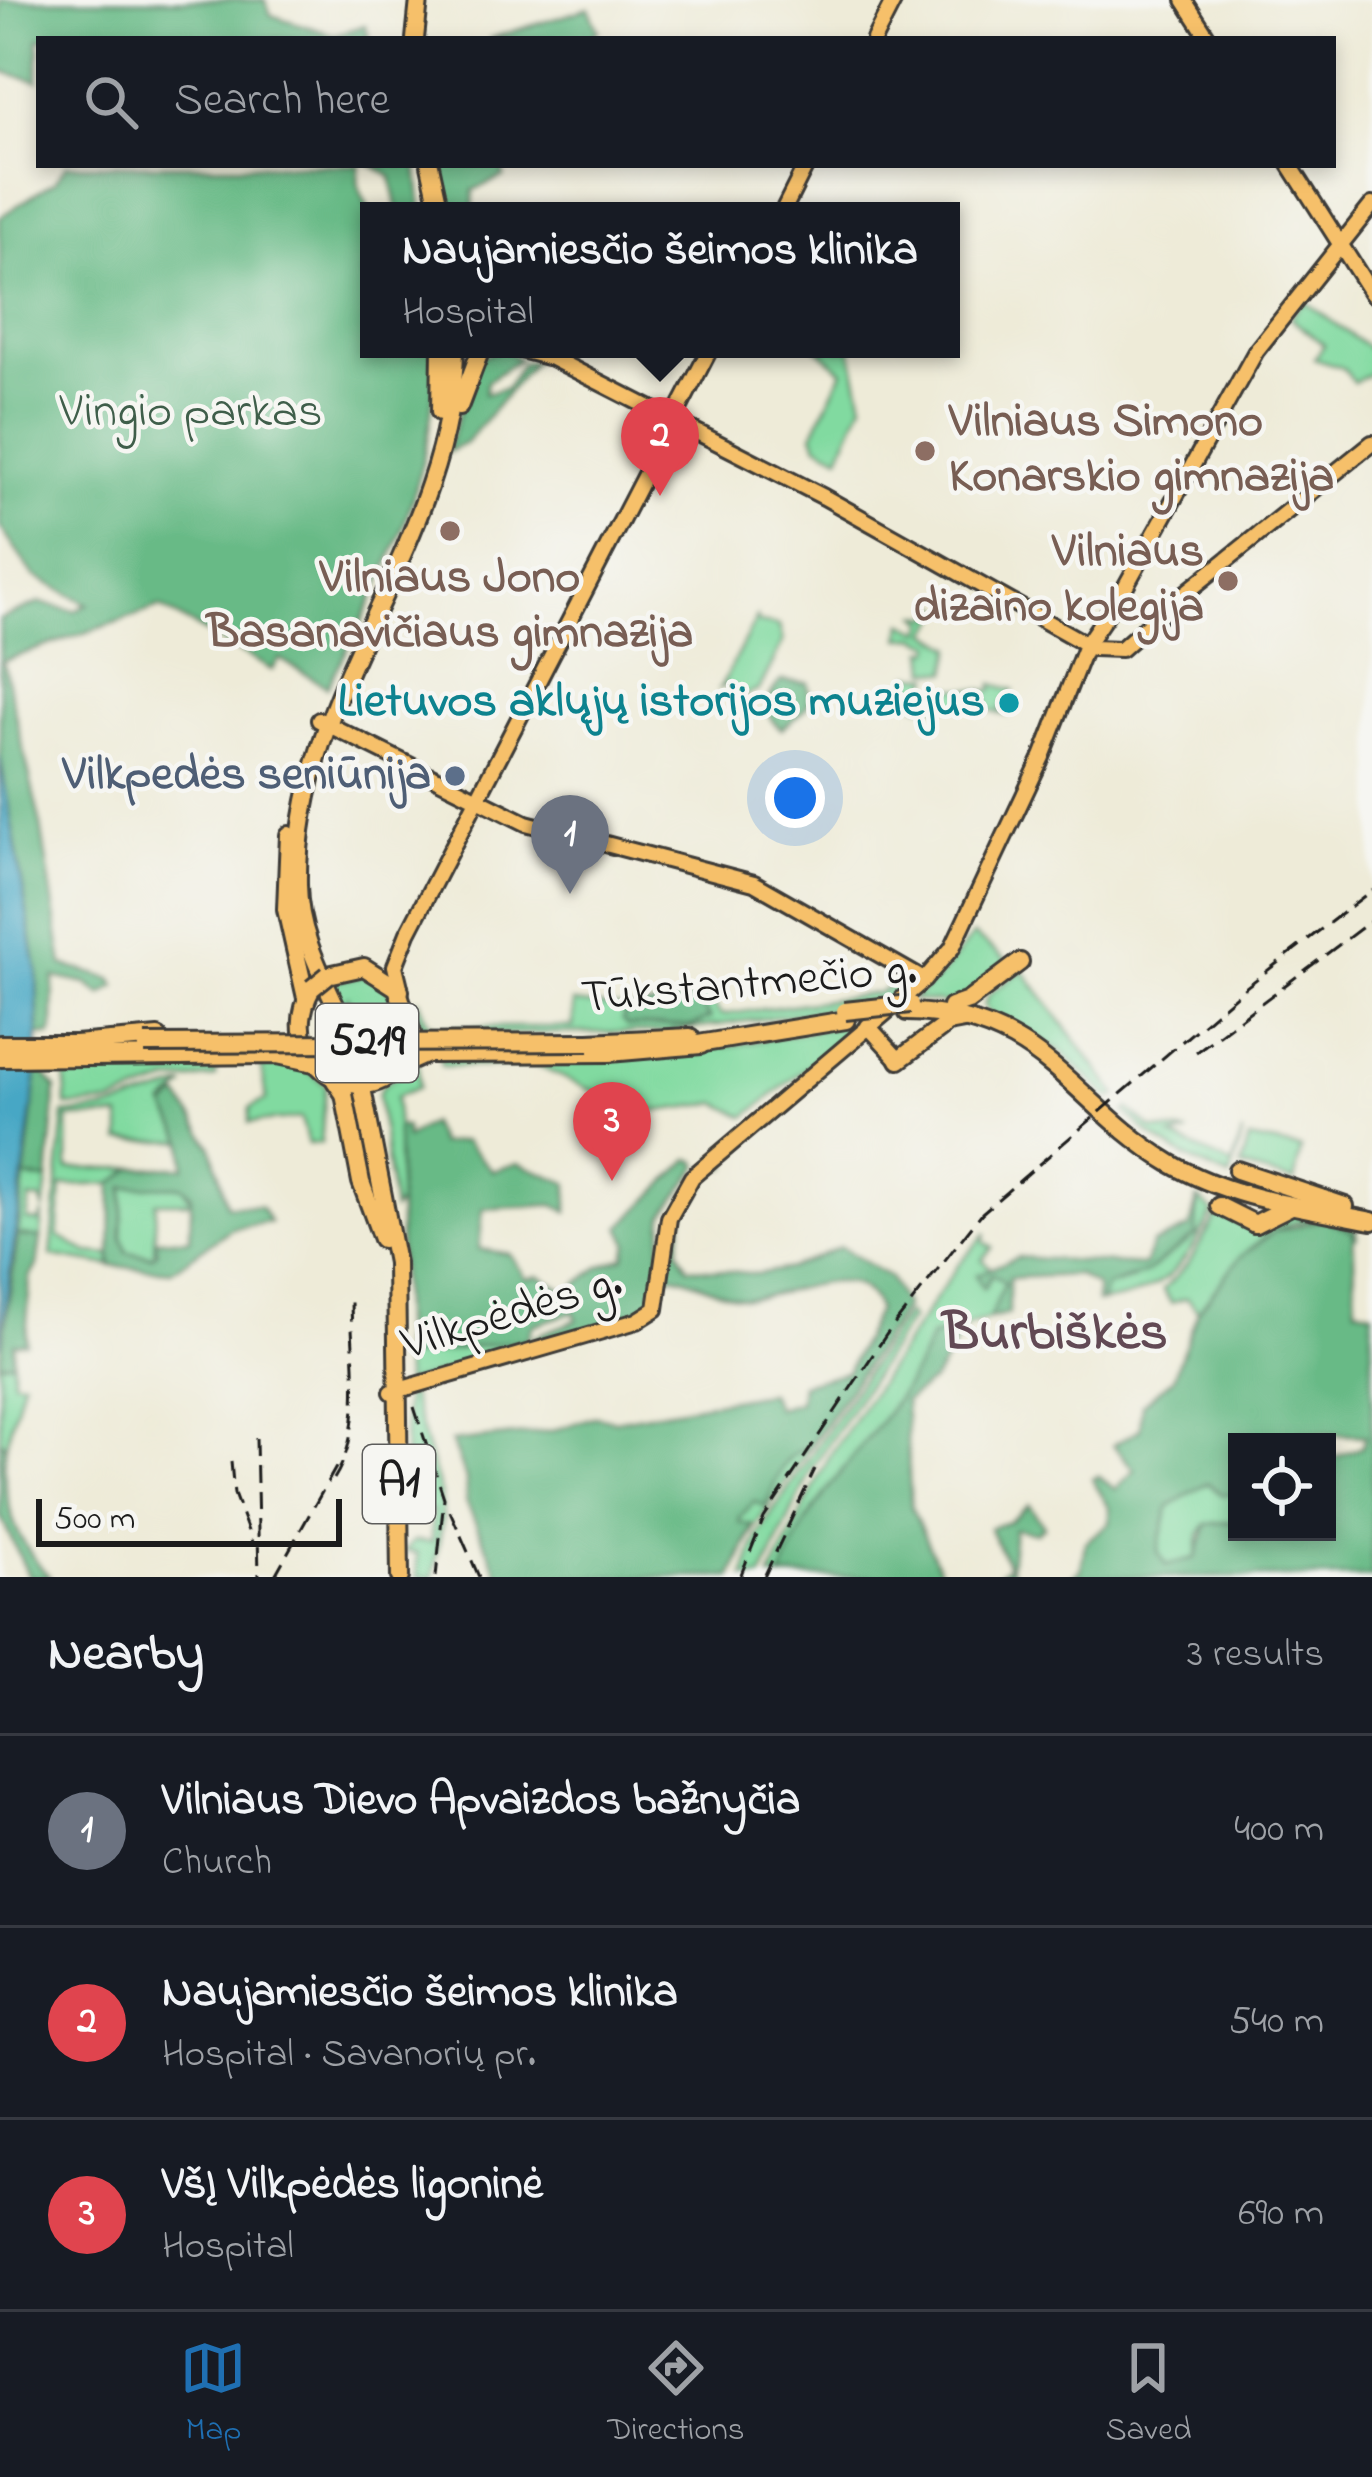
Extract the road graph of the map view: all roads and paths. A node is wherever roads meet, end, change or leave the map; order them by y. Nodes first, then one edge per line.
1 (421, 0) edge
2 (895, 0) edge
3 (1184, 0) edge
4 (418, 36) edge
5 (876, 36) edge
6 (1207, 36) edge
7 (426, 168) edge
8 (427, 168) edge
9 (804, 168) edge
10 (1292, 168) edge
11 (427, 202) edge
12 (437, 202) edge
13 (788, 202) edge
14 (1372, 205) edge
15 (1340, 244) junction
16 (1372, 294) edge
17 (441, 358) edge
18 (454, 358) edge
19 (478, 358) edge
20 (557, 358) edge
21 (705, 358) edge
22 (674, 419) junction
23 (1372, 443) edge
24 (431, 487) junction
25 (1091, 642) junction
26 (325, 728) junction
27 (301, 795) junction
28 (476, 800) junction
29 (305, 828) junction
30 (408, 933) junction
31 (1020, 962) dead end
32 (349, 967) junction
33 (370, 968) junction
34 (315, 980) junction
35 (924, 980) junction
36 (988, 988) junction
37 (951, 1007) junction
38 (909, 1008) junction
39 (408, 1010) junction
40 (846, 1016) junction
41 (303, 1019) junction
42 (990, 1019) junction
43 (970, 1020) junction
44 (868, 1026) junction
45 (642, 1039) junction
46 (589, 1045) junction
47 (701, 1045) junction
48 (143, 1049) junction
49 (0, 1051) edge
50 (79, 1051) junction
51 (905, 1051) junction
52 (315, 1064) junction
53 (390, 1073) junction
54 (355, 1087) junction
55 (1237, 1170) dead end
56 (1252, 1197) junction
57 (1294, 1205) junction
58 (1219, 1206) dead end
59 (1348, 1212) junction
60 (1372, 1212) edge
61 (1372, 1221) edge
62 (1255, 1224) junction
63 (384, 1245) junction
64 (396, 1263) junction
65 (395, 1391) junction
66 (397, 1577) edge

1 - 4 highway
2 - 5 main road
3 - 6 main road
7 - 11 highway
8 - 12 highway
9 - 13 main road
10 - 15 main road
14 - 15 main road
15 - 16 main road
15 - 25 main road
17 - 26 highway, A1
18 - 24 highway, A1
19 - 24 highway
20 - 22 main road
21 - 22 main road
22 - 25 main road
22 - 28 main road
23 - 25 main road
24 - 26 highway, A1
25 - 35 main road
26 - 27 highway, A1
26 - 27 highway, A1
26 - 28 main road
26 - 29 highway
27 - 29 highway
27 - 34 highway, A1
27 - 34 highway
28 - 30 main road
28 - 35 main road
29 - 32 highway
30 - 33 main road
30 - 39 main road
31 - 36 highway
32 - 33 highway
32 - 34 highway
33 - 39 highway
34 - 41 highway
34 - 54 highway, A1
35 - 44 main road
36 - 37 highway
36 - 42 highway
37 - 38 highway, Tūkstantmečio g. / 5219
37 - 42 highway, Tūkstantmečio g. / 5219
38 - 40 highway, Tūkstantmečio g. / 5219, bridge
38 - 43 highway, Tūkstantmečio g. / 5219
38 - 51 highway
39 - 45 highway
39 - 53 highway
40 - 45 highway, Tūkstantmečio g. / 5219
40 - 47 highway, Tūkstantmečio g. / 5219
41 - 50 highway
41 - 52 highway
42 - 59 highway, Tūkstantmečio g. / 5219
43 - 51 highway
43 - 56 highway, Tūkstantmečio g. / 5219
44 - 51 main road
44 - 65 main road, Vilkpėdės g.
45 - 46 highway, Tūkstantmečio g. / 5219
46 - 47 highway, Tūkstantmečio g. / 5219
46 - 48 highway, Tūkstantmečio g. / 5219, bridge
47 - 53 highway
48 - 50 highway, Tūkstantmečio g. / 5219
48 - 52 highway
49 - 50 highway, 5219
52 - 54 highway
53 - 54 highway
53 - 64 highway
54 - 63 highway, A1
54 - 63 highway
54 - 64 highway, A1
55 - 59 highway
56 - 57 highway, Tūkstantmečio g. / 5219
56 - 62 highway
57 - 59 highway, Tūkstantmečio g. / 5219
57 - 62 highway
58 - 62 highway
59 - 60 highway, Tūkstantmečio g. / 5219
59 - 61 highway
63 - 65 highway, A1
64 - 65 highway, A1
65 - 66 highway, A1

